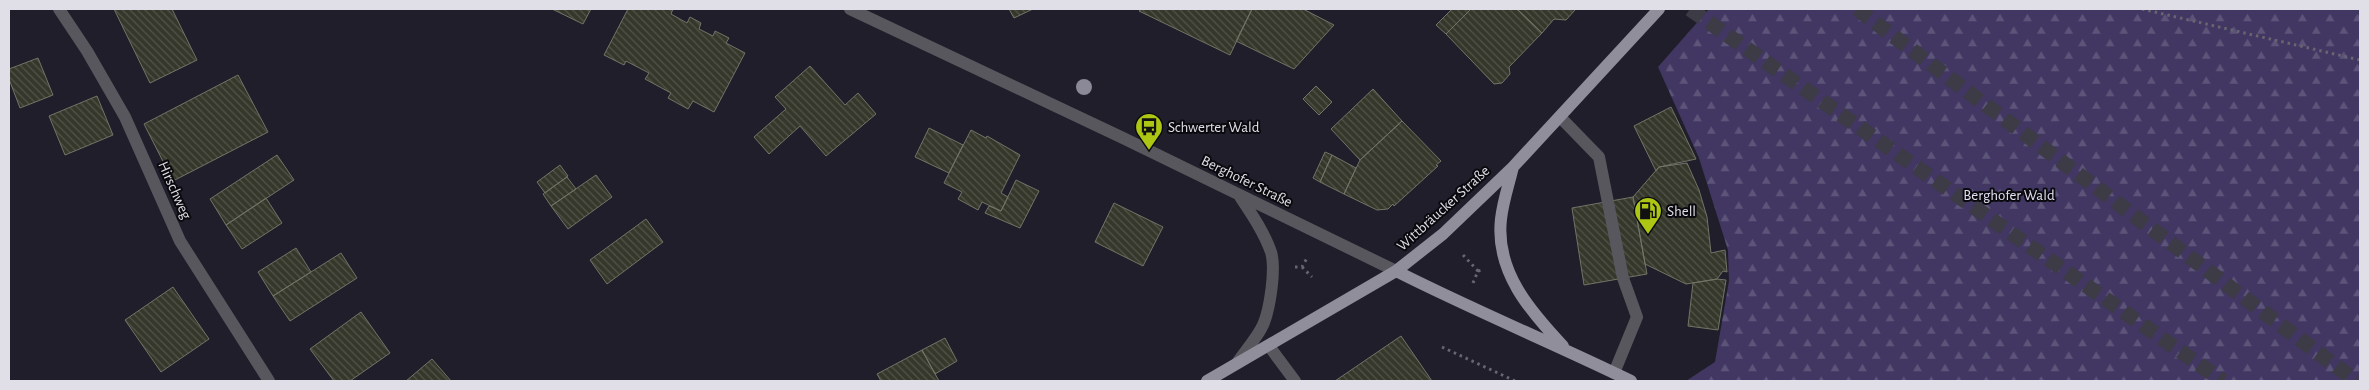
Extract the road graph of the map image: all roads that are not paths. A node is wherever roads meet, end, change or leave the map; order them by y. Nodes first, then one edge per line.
1 (59, 9) edge
2 (850, 9) edge
3 (1659, 9) edge
4 (1560, 117) junction
5 (1513, 166) junction
6 (1239, 195) junction
7 (1396, 271) junction
8 (1269, 346) junction
9 (1566, 349) junction
10 (1237, 363) junction
11 (1614, 373) junction
12 (269, 381) edge
13 (1207, 381) edge
14 (1295, 381) edge
15 (1631, 381) edge

1 - 12 street, Hirschweg
2 - 6 street, Berghofer Straße
3 - 4 main road, Wittbräucker Straße
4 - 5 main road, Wittbräucker Straße
4 - 11 street
5 - 7 main road, Wittbräucker Straße
5 - 9 main road
6 - 7 street, Berghofer Straße
6 - 10 street
7 - 8 main road, Wittbräucker Straße
7 - 9 main road, Berghofer Straße
8 - 10 main road, Wittbräucker Straße
8 - 14 street
9 - 11 main road, Berghofer Straße
10 - 13 main road, Wittbräucker Straße
11 - 15 main road, Berghofer Straße

